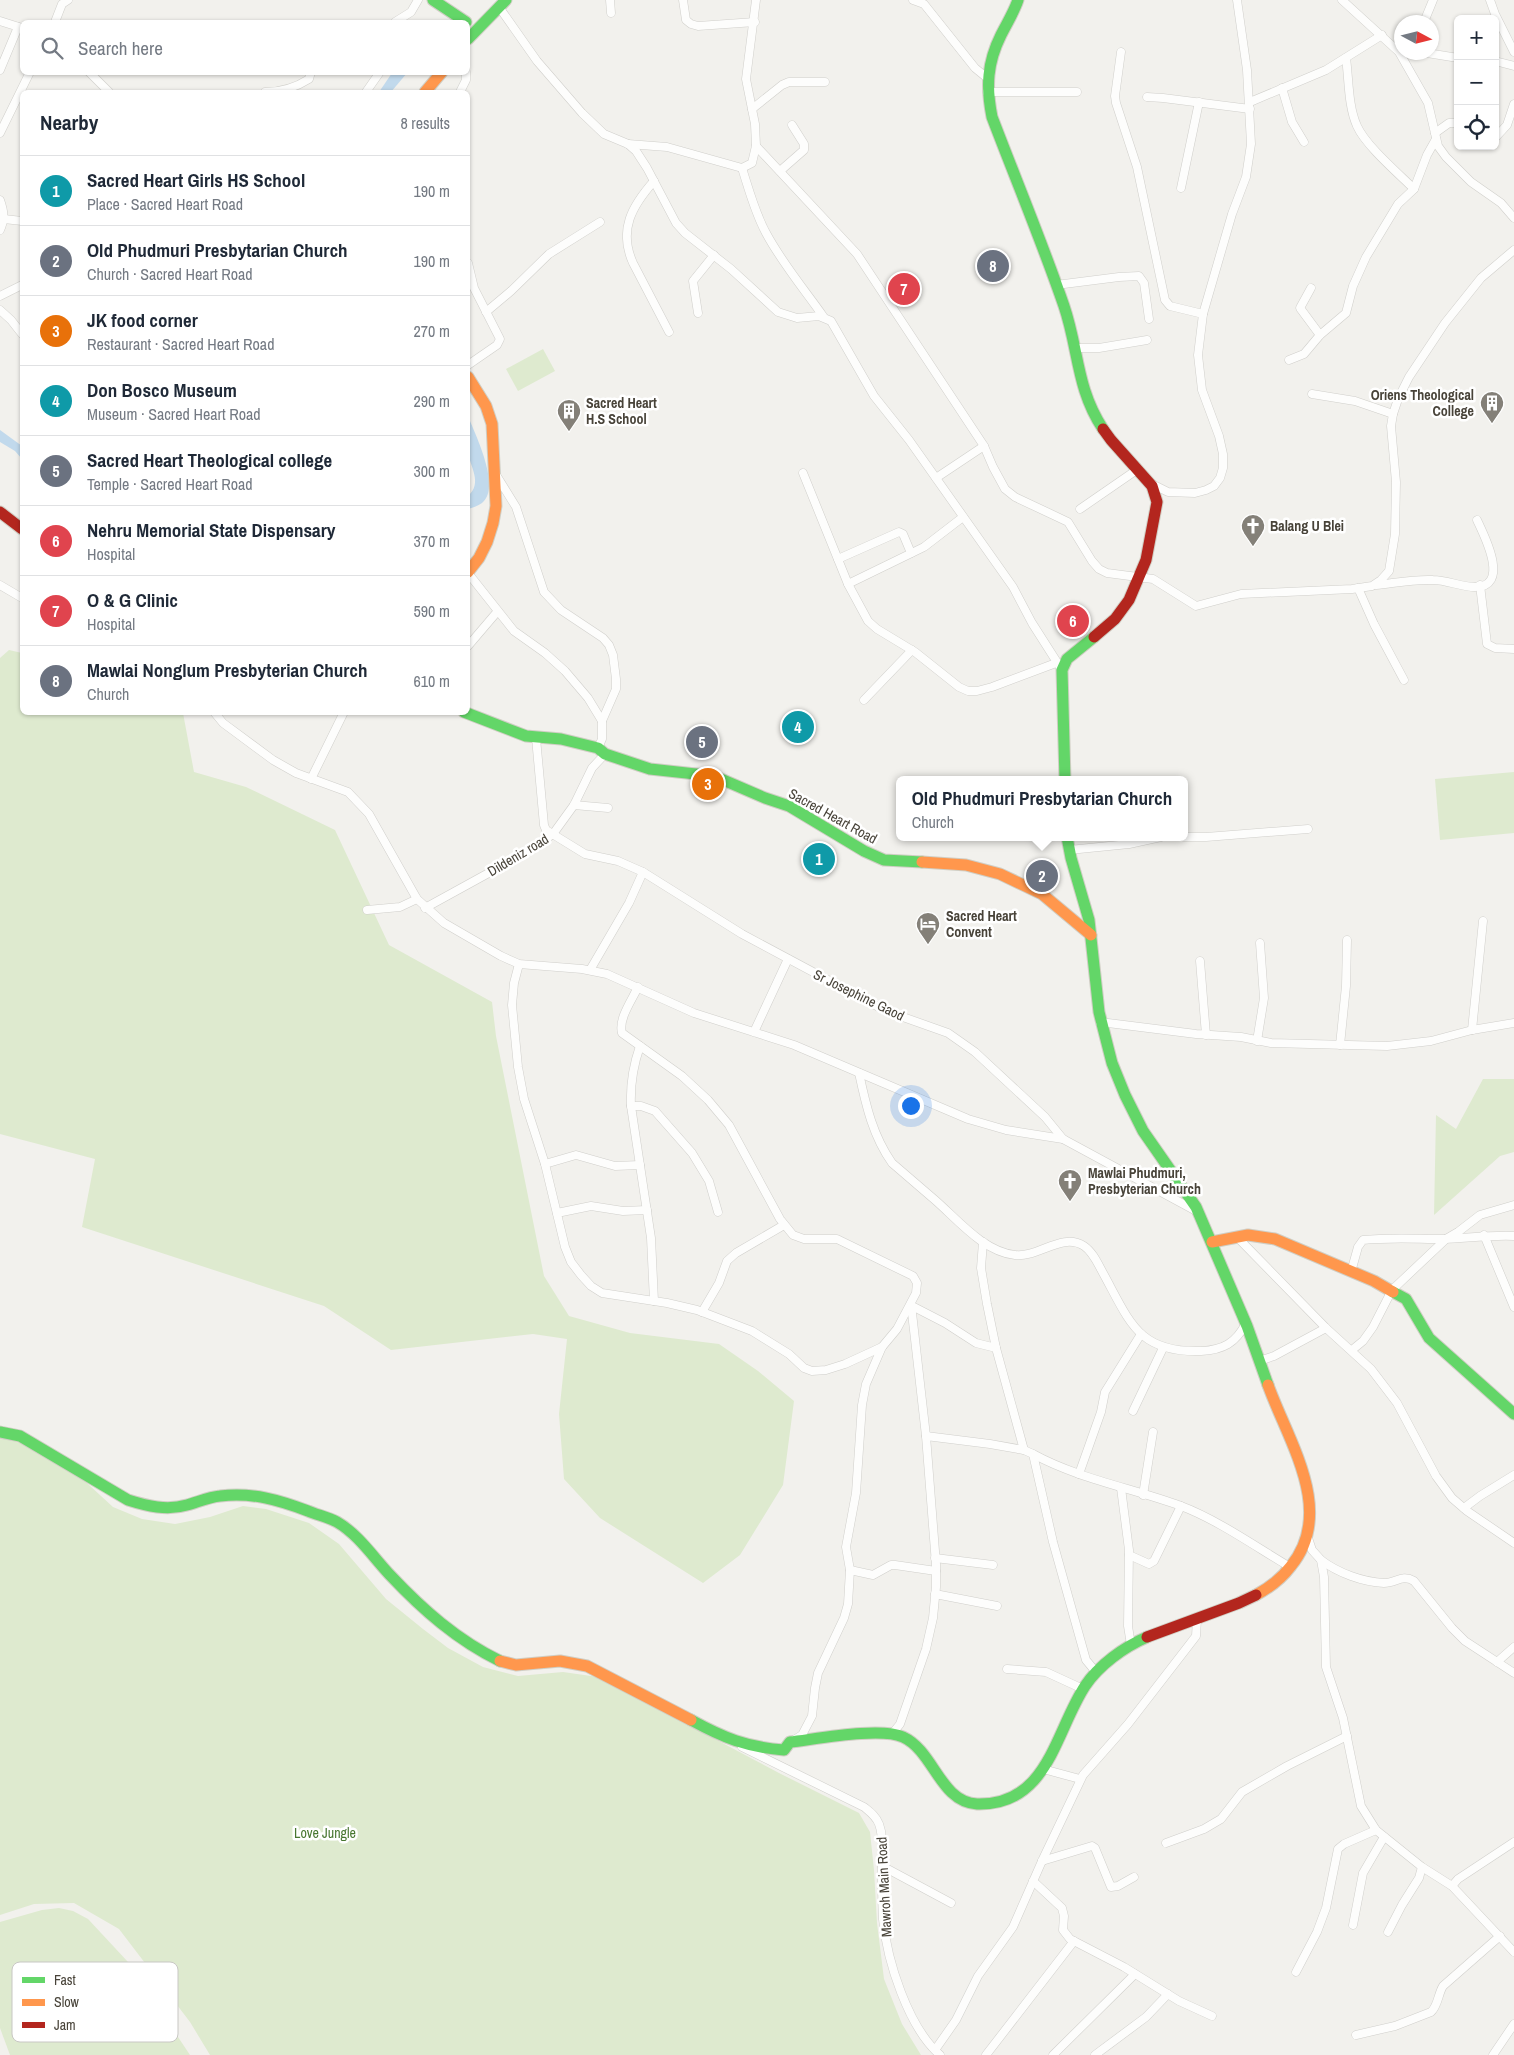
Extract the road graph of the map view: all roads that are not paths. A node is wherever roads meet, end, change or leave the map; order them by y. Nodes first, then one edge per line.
1 (418, 0) edge
2 (434, 0) edge
3 (610, 0) edge
4 (683, 0) edge
5 (756, 0) edge
6 (913, 0) edge
7 (927, 0) edge
8 (1018, 0) edge
9 (1237, 0) edge
10 (1342, 0) edge
11 (1433, 0) edge
12 (1490, 0) edge
13 (64, 1) edge
14 (503, 4) edge
15 (411, 12) junction
16 (931, 12) junction
17 (611, 13) dead end
18 (1427, 15) edge
19 (56, 20) edge
20 (398, 20) edge
21 (409, 20) edge
22 (462, 20) edge
23 (0, 21) edge
24 (754, 22) junction
25 (470, 23) edge
26 (20, 28) edge
27 (1382, 35) junction
28 (1394, 46) edge
29 (1121, 52) dead end
30 (1514, 52) edge
31 (1439, 55) edge
32 (1454, 57) edge
33 (1346, 58) junction
34 (1404, 60) edge
35 (1499, 61) edge
36 (1514, 66) edge
37 (0, 70) edge
38 (29, 75) edge
39 (92, 75) edge
40 (310, 75) edge
41 (378, 75) edge
42 (439, 75) edge
43 (466, 75) edge
44 (986, 77) junction
45 (825, 82) dead end
46 (1282, 88) junction
47 (23, 90) edge
48 (107, 90) edge
49 (288, 90) edge
50 (367, 90) edge
51 (427, 90) edge
52 (461, 90) edge
53 (987, 92) junction
54 (1077, 92) dead end
55 (1147, 97) dead end
56 (19, 101) edge
57 (1200, 102) junction
58 (1514, 104) edge
59 (1250, 105) junction
60 (752, 109) junction
61 (1454, 123) edge
62 (792, 125) dead end
63 (0, 132) edge
64 (1499, 134) edge
65 (1436, 136) junction
66 (1304, 142) dead end
67 (628, 144) junction
68 (756, 146) junction
69 (742, 168) junction
70 (780, 171) junction
71 (654, 180) junction
72 (1181, 188) dead end
73 (1414, 189) junction
74 (0, 200) edge
75 (1514, 218) edge
76 (4, 219) junction
77 (20, 222) edge
78 (600, 222) dead end
79 (0, 230) edge
80 (1514, 250) edge
81 (714, 255) junction
82 (470, 271) edge
83 (20, 285) edge
84 (1056, 285) junction
85 (1311, 288) dead end
86 (0, 296) edge
87 (0, 310) edge
88 (486, 312) junction
89 (698, 313) dead end
90 (1203, 314) junction
91 (823, 316) junction
92 (1149, 318) dead end
93 (20, 331) edge
94 (669, 332) dead end
95 (1320, 335) junction
96 (1146, 340) dead end
97 (1074, 348) junction
98 (1289, 360) dead end
99 (470, 364) edge
100 (470, 380) edge
101 (1312, 394) dead end
102 (1393, 414) junction
103 (984, 446) junction
104 (1138, 469) junction
105 (494, 471) junction
106 (803, 473) dead end
107 (936, 478) junction
108 (1150, 483) junction
109 (1080, 509) dead end
110 (963, 517) junction
111 (1, 518) edge
112 (1477, 520) dead end
113 (20, 528) edge
114 (911, 553) junction
115 (838, 559) junction
116 (470, 570) edge
117 (470, 576) edge
118 (1140, 576) junction
119 (848, 584) junction
120 (0, 585) edge
121 (1372, 586) junction
122 (1480, 586) junction
123 (1358, 588) junction
124 (20, 597) edge
125 (497, 612) junction
126 (470, 644) edge
127 (1514, 649) edge
128 (912, 650) junction
129 (1059, 666) junction
130 (1404, 680) dead end
131 (864, 700) dead end
132 (470, 714) edge
133 (216, 715) edge
134 (342, 715) edge
135 (602, 722) junction
136 (536, 738) junction
137 (602, 751) junction
138 (1064, 776) edge
139 (311, 778) junction
140 (574, 805) junction
141 (608, 808) dead end
142 (1308, 828) dead end
143 (553, 834) junction
144 (1188, 837) edge
145 (1068, 841) edge
146 (1143, 841) edge
147 (1069, 850) junction
148 (643, 872) junction
149 (416, 899) junction
150 (425, 908) junction
151 (367, 910) dead end
152 (1483, 920) dead end
153 (1092, 935) junction
154 (1347, 940) dead end
155 (1260, 943) dead end
156 (788, 959) junction
157 (1200, 961) dead end
158 (519, 964) junction
159 (590, 970) junction
160 (638, 987) junction
161 (1100, 1022) junction
162 (1514, 1023) edge
163 (1472, 1030) junction
164 (754, 1032) junction
165 (1206, 1035) junction
166 (1257, 1041) junction
167 (1340, 1045) junction
168 (640, 1046) junction
169 (859, 1073) junction
170 (631, 1106) junction
171 (1063, 1139) junction
172 (545, 1164) junction
173 (640, 1165) junction
174 (1514, 1205) edge
175 (646, 1210) junction
176 (718, 1212) dead end
177 (1198, 1212) junction
178 (557, 1213) junction
179 (784, 1225) junction
180 (1484, 1235) junction
181 (1514, 1236) edge
182 (1237, 1237) junction
183 (1446, 1238) junction
184 (983, 1242) junction
185 (1212, 1242) junction
186 (1351, 1272) junction
187 (1392, 1290) junction
188 (654, 1301) junction
189 (911, 1305) junction
190 (1514, 1307) edge
191 (702, 1312) junction
192 (1246, 1324) junction
193 (1326, 1328) junction
194 (1141, 1334) junction
195 (882, 1347) junction
196 (996, 1348) junction
197 (1163, 1348) junction
198 (1352, 1350) junction
199 (1259, 1361) junction
200 (1133, 1411) dead end
201 (1514, 1414) edge
202 (0, 1432) edge
203 (1153, 1432) dead end
204 (926, 1436) junction
205 (1024, 1450) junction
206 (1033, 1454) junction
207 (1079, 1474) junction
208 (1514, 1476) edge
209 (1121, 1488) junction
210 (1143, 1495) junction
211 (1181, 1506) junction
212 (1464, 1508) junction
213 (1308, 1538) junction
214 (1514, 1543) edge
215 (1129, 1555) junction
216 (935, 1558) junction
217 (1321, 1560) junction
218 (993, 1565) dead end
219 (1290, 1568) junction
220 (850, 1570) junction
221 (936, 1571) junction
222 (935, 1594) junction
223 (997, 1606) dead end
224 (1197, 1619) junction
225 (1131, 1645) junction
226 (1514, 1647) edge
227 (1497, 1662) junction
228 (1007, 1669) dead end
229 (1096, 1672) junction
230 (1514, 1673) edge
231 (1083, 1689) junction
232 (892, 1734) junction
233 (1347, 1736) junction
234 (724, 1738) junction
235 (790, 1742) junction
236 (1043, 1769) junction
237 (1080, 1779) junction
238 (1376, 1830) junction
239 (1384, 1837) junction
240 (1514, 1842) edge
241 (1166, 1843) dead end
242 (1042, 1861) junction
243 (882, 1866) junction
244 (1422, 1866) junction
245 (1134, 1877) dead end
246 (1033, 1881) junction
247 (1452, 1886) junction
248 (951, 1903) dead end
249 (1353, 1925) dead end
250 (1388, 1932) dead end
251 (1500, 1936) junction
252 (1074, 1941) junction
253 (1514, 1952) edge
254 (1296, 1972) dead end
255 (1135, 1974) junction
256 (1168, 1994) junction
257 (1212, 2016) dead end
258 (1514, 2024) edge
259 (1356, 2035) dead end
260 (937, 2053) edge
261 (986, 2055) edge
262 (1054, 2055) edge
263 (1095, 2055) edge
264 (1493, 2055) edge

1 - 15 street
2 - 22 street
3 - 17 street
4 - 24 street
5 - 24 street
6 - 16 street
7 - 16 street
8 - 44 street
9 - 59 street
10 - 27 street
11 - 18 street
12 - 30 street
13 - 19 street
14 - 25 street
14 - 67 street
15 - 20 street
15 - 21 street
16 - 44 street
23 - 26 street
24 - 60 street
26 - 37 street
27 - 28 street
27 - 33 street
29 - 90 street
31 - 32 street
33 - 46 street
33 - 73 street
34 - 65 street
35 - 36 street
38 - 47 street
39 - 48 street
40 - 49 street
41 - 50 street
42 - 51 street
43 - 52 street
44 - 53 street
45 - 60 street
46 - 59 street
46 - 66 street
53 - 54 street
53 - 84 street
55 - 57 street
56 - 63 street
57 - 59 street
57 - 72 street
58 - 64 street
59 - 90 street
60 - 68 street
61 - 65 street
62 - 70 street
65 - 73 street
65 - 75 street
67 - 69 street
67 - 71 street
68 - 69 street
68 - 70 street
69 - 91 street
70 - 103 street
71 - 81 street
71 - 94 street
73 - 95 street
74 - 76 street
76 - 77 street
76 - 79 street
78 - 88 street
80 - 102 street
81 - 89 street
81 - 91 street
82 - 88 street
83 - 86 street
84 - 92 street
84 - 97 street
85 - 95 street
87 - 93 street
88 - 99 street
90 - 108 street
91 - 107 street
95 - 98 street
96 - 97 street
97 - 104 street
100 - 105 street
101 - 102 street
102 - 121 street
103 - 107 street
103 - 118 street
104 - 108 street
104 - 109 street
105 - 116 street
105 - 135 street
106 - 115 street
107 - 110 street
108 - 118 street
110 - 114 street
110 - 129 street
111 - 113 street
112 - 122 street
114 - 115 street
114 - 119 street
115 - 119 street
117 - 125 street
118 - 123 street
118 - 129 street
119 - 128 street
120 - 124 street
121 - 122 street
121 - 123 street
122 - 127 street
123 - 130 street
125 - 126 street
125 - 135 street
128 - 129 street
128 - 131 street
129 - 138 street
132 - 136 street, Sacred Heart Road
133 - 139 street
134 - 139 street
135 - 137 street
136 - 137 street, Sacred Heart Road
136 - 143 street
137 - 140 street, Dildeniz road
137 - 153 street, Sacred Heart Road
139 - 149 street
140 - 141 street
140 - 143 street, Dildeniz road
142 - 144 street
143 - 148 street, Sr Josephine Gaod
143 - 150 street, Dildeniz road
145 - 147 street
146 - 147 street
147 - 153 street
148 - 156 street, Sr Josephine Gaod
148 - 159 street
149 - 150 street
149 - 151 street
150 - 158 street
152 - 163 street
153 - 161 street
154 - 167 street
155 - 166 street
156 - 164 street
156 - 171 street, Sr Josephine Gaod
157 - 165 street
158 - 159 street
158 - 172 street
159 - 160 street
160 - 164 street
160 - 168 street
161 - 165 street
161 - 177 street
162 - 163 street
163 - 167 street
164 - 169 street
165 - 166 street
166 - 167 street
168 - 170 street
168 - 179 street
169 - 171 street
169 - 184 street
170 - 173 street
170 - 176 street
171 - 177 street, Sr Josephine Gaod
172 - 173 street
172 - 178 street
173 - 175 street
174 - 183 street
175 - 178 street
175 - 188 street
177 - 185 street
178 - 188 street
179 - 189 street
179 - 191 street
180 - 181 street
180 - 183 street
180 - 190 street
182 - 185 street
182 - 186 street
182 - 193 street
183 - 186 street
183 - 187 street
184 - 194 street
184 - 196 street
185 - 192 street
186 - 187 street
187 - 198 street
187 - 201 street
188 - 191 street
189 - 195 street
189 - 196 street
189 - 204 street
191 - 195 street
192 - 197 street
192 - 199 street
193 - 198 street
193 - 199 street
194 - 197 street
194 - 207 street
195 - 220 street
196 - 205 street
197 - 200 street
198 - 212 street
199 - 213 street
202 - 234 street
203 - 210 street
204 - 205 street
204 - 216 street
205 - 206 street
206 - 207 street
206 - 229 street
207 - 209 street
208 - 212 street
209 - 210 street
209 - 215 street
210 - 211 street
211 - 215 street
211 - 219 street
212 - 214 street
213 - 217 street
213 - 219 street
215 - 225 street
216 - 218 street
216 - 221 street
217 - 227 street
217 - 233 street
219 - 224 street
220 - 221 street
220 - 235 street
221 - 222 street
222 - 223 street
222 - 232 street
224 - 225 street
224 - 237 street
225 - 229 street
226 - 227 street
227 - 230 street
228 - 231 street
229 - 231 street
231 - 236 street
232 - 235 street
232 - 236 street
233 - 238 street
233 - 241 street
234 - 235 street
234 - 243 street, Mawroh Main Road
236 - 237 street
237 - 242 street
238 - 239 street
238 - 254 street
239 - 244 street
239 - 249 street
240 - 247 street
242 - 245 street
242 - 246 street
243 - 248 street
243 - 260 street, Mawroh Main Road
244 - 247 street
244 - 250 street
246 - 252 street
246 - 260 street
247 - 251 street
251 - 253 street
251 - 259 street
252 - 255 street
252 - 261 street
255 - 256 street
255 - 262 street
256 - 257 street
256 - 263 street
258 - 264 street

